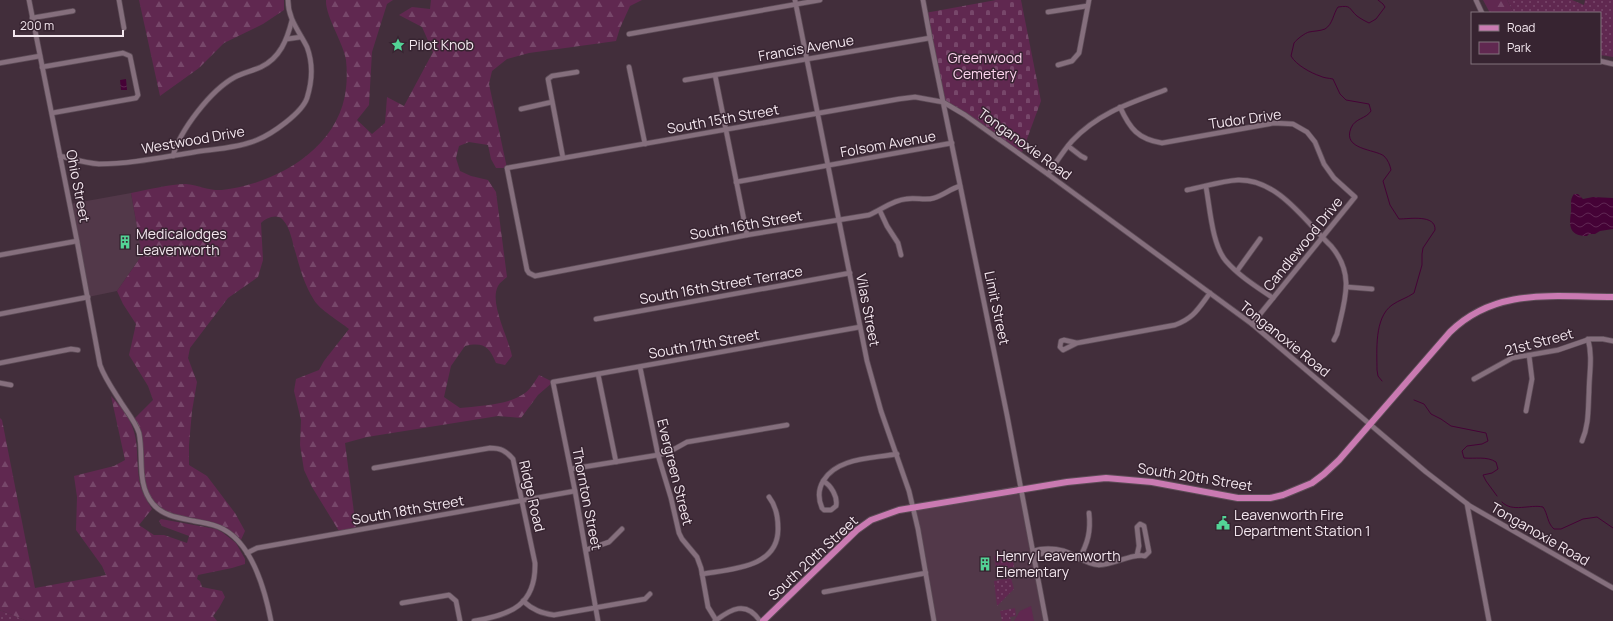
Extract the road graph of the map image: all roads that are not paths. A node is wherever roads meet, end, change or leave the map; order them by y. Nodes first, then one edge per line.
1 (29, 0) edge
2 (119, 0) edge
3 (288, 0) edge
4 (820, 0) edge
5 (923, 0) edge
6 (1089, 0) edge
7 (1476, 0) edge
8 (795, 2) edge
9 (1088, 6) junction
10 (73, 11) dead end
11 (1048, 12) dead end
12 (1482, 12) edge
13 (32, 18) junction
14 (292, 20) junction
15 (124, 28) dead end
16 (629, 34) dead end
17 (301, 37) junction
18 (930, 38) junction
19 (287, 39) junction
20 (40, 56) junction
21 (807, 59) junction
22 (1601, 61) edge
23 (0, 63) edge
24 (1613, 64) edge
25 (1058, 65) dead end
26 (42, 67) junction
27 (629, 67) dead end
28 (578, 72) dead end
29 (715, 75) junction
30 (686, 80) dead end
31 (1165, 90) dead end
32 (552, 102) junction
33 (943, 102) junction
34 (1120, 107) junction
35 (521, 109) dead end
36 (52, 113) junction
37 (817, 113) junction
38 (726, 129) junction
39 (645, 144) junction
40 (952, 144) junction
41 (1068, 146) junction
42 (60, 156) junction
43 (172, 156) junction
44 (563, 158) junction
45 (1085, 158) dead end
46 (828, 166) junction
47 (1048, 174) junction
48 (736, 182) junction
49 (960, 186) junction
50 (1206, 186) junction
51 (1186, 190) dead end
52 (1355, 197) joint
53 (880, 211) junction
54 (839, 219) junction
55 (747, 235) junction
56 (1322, 238) junction
57 (1260, 239) dead end
58 (77, 241) junction
59 (0, 255) edge
60 (901, 255) dead end
61 (1237, 272) junction
62 (850, 273) junction
63 (532, 275) joint
64 (1347, 287) junction
65 (1372, 289) dead end
66 (1210, 293) junction
67 (88, 297) junction
68 (1613, 297) edge
69 (1273, 298) junction
70 (0, 314) edge
71 (596, 319) dead end
72 (1252, 324) junction
73 (860, 327) junction
74 (1588, 339) junction
75 (1334, 340) dead end
76 (1613, 341) edge
77 (1077, 342) dead end
78 (78, 350) dead end
79 (1529, 355) junction
80 (0, 363) edge
81 (640, 367) junction
82 (598, 374) junction
83 (1474, 379) dead end
84 (553, 382) joint
85 (0, 384) edge
86 (11, 385) dead end
87 (1526, 410) dead end
88 (787, 425) dead end
89 (1370, 425) junction
90 (1582, 441) dead end
91 (897, 454) junction
92 (658, 455) junction
93 (616, 462) junction
94 (374, 468) dead end
95 (571, 469) junction
96 (823, 481) junction
97 (1021, 489) junction
98 (575, 491) junction
99 (769, 497) dead end
100 (523, 501) junction
101 (1467, 504) junction
102 (914, 508) junction
103 (1089, 513) dead end
104 (622, 529) dead end
105 (586, 550) junction
106 (247, 553) junction
107 (1033, 553) junction
108 (1137, 555) junction
109 (1079, 559) junction
110 (926, 573) junction
111 (702, 574) junction
112 (1613, 588) edge
113 (824, 592) dead end
114 (650, 594) dead end
115 (523, 601) junction
116 (402, 603) dead end
117 (596, 608) junction
118 (271, 621) edge
119 (460, 621) edge
120 (474, 621) edge
121 (598, 621) edge
122 (716, 621) edge
123 (761, 621) edge
124 (934, 621) edge
125 (1046, 621) edge
126 (1489, 621) edge

1 - 13 street, Ohio Street
2 - 15 street
3 - 14 street, Westwood Drive
4 - 8 street
5 - 18 street, Limit Street
6 - 9 street
7 - 12 street
8 - 16 street
8 - 21 street, Vilas Street
9 - 11 street
9 - 25 street
10 - 13 street
13 - 20 street, Ohio Street
14 - 17 street, Westwood Drive
14 - 19 street
17 - 19 street
17 - 43 street, Westwood Drive
18 - 21 street, Francis Avenue
18 - 33 street, Limit Street
19 - 43 street
20 - 23 street
20 - 26 street, Ohio Street
21 - 29 street, Francis Avenue
21 - 37 street, Vilas Street
22 - 24 street
26 - 36 street, Ohio Street
26 - 36 street
27 - 39 street
28 - 32 street
29 - 30 street, Francis Avenue
29 - 38 street
31 - 34 street
32 - 35 street
32 - 44 street
33 - 37 street, South 15th Street
33 - 40 street, Limit Street
33 - 47 street, Tonganoxie Road
34 - 41 street
34 - 52 street, Tudor Drive
36 - 42 street, Ohio Street
37 - 38 street, South 15th Street
37 - 46 street, Vilas Street
38 - 39 street, South 15th Street
38 - 48 street
39 - 44 street, South 15th Street
40 - 46 street, Folsom Avenue
40 - 49 street, Limit Street
41 - 45 street
41 - 47 street
42 - 43 street, Westwood Drive
42 - 58 street, Ohio Street
44 - 63 street, South 15th Street
46 - 48 street, Folsom Avenue
46 - 54 street, Vilas Street
47 - 66 street, Tonganoxie Road
48 - 55 street
49 - 53 street, South 16th Street
49 - 97 street, Limit Street
50 - 51 street
50 - 56 street
50 - 61 street
52 - 56 street, Candlewood Drive
53 - 54 street, South 16th Street
53 - 60 street
54 - 55 street, South 16th Street
54 - 62 street, Vilas Street
55 - 63 street, South 16th Street
56 - 64 street
56 - 69 street, Candlewood Drive
57 - 61 street
58 - 59 street
58 - 67 street, Ohio Street
61 - 69 street
62 - 71 street, South 16th Street Terrace
62 - 73 street, Vilas Street
64 - 65 street
64 - 75 street
66 - 72 street, Tonganoxie Road
66 - 77 street
67 - 70 street
67 - 106 street, Ohio Street
68 - 89 main road, South 20th Street
69 - 72 street, Candlewood Drive
72 - 89 street, Tonganoxie Road
73 - 81 street, South 17th Street
73 - 91 street, Vilas Street
74 - 76 street, 21st Street
74 - 79 street, 21st Street
74 - 90 street
78 - 80 street
79 - 83 street, 21st Street
79 - 87 street
81 - 82 street, South 17th Street
81 - 92 street, Evergreen Street
82 - 84 street, South 17th Street
82 - 93 street
84 - 95 street, Thornton Street
85 - 86 street
88 - 92 street
89 - 97 main road, South 20th Street
89 - 101 street, Tonganoxie Road
91 - 96 street
91 - 102 street, Vilas Street
92 - 93 street
92 - 111 street, Evergreen Street
93 - 95 street
94 - 100 street, Ridge Road
95 - 98 street, Thornton Street
96 - 96 street
97 - 102 main road, South 20th Street
97 - 107 street, Limit Street
98 - 100 street, South 18th Street
98 - 105 street, Thornton Street
99 - 111 street
100 - 106 street, South 18th Street
100 - 115 street, Ridge Road
101 - 112 street, Tonganoxie Road
101 - 126 street
102 - 110 street, Vilas Street
102 - 123 main road, South 20th Street
103 - 109 street
104 - 105 street
105 - 117 street, Thornton Street
106 - 118 street, Ohio Street
107 - 109 street
107 - 125 street, Limit Street
108 - 108 street
108 - 109 street
110 - 113 street
110 - 124 street, Vilas Street
111 - 122 street, Evergreen Street
114 - 117 street
115 - 117 street
115 - 120 street, Ridge Road
116 - 119 street
117 - 121 street, Thornton Street
122 - 123 street

